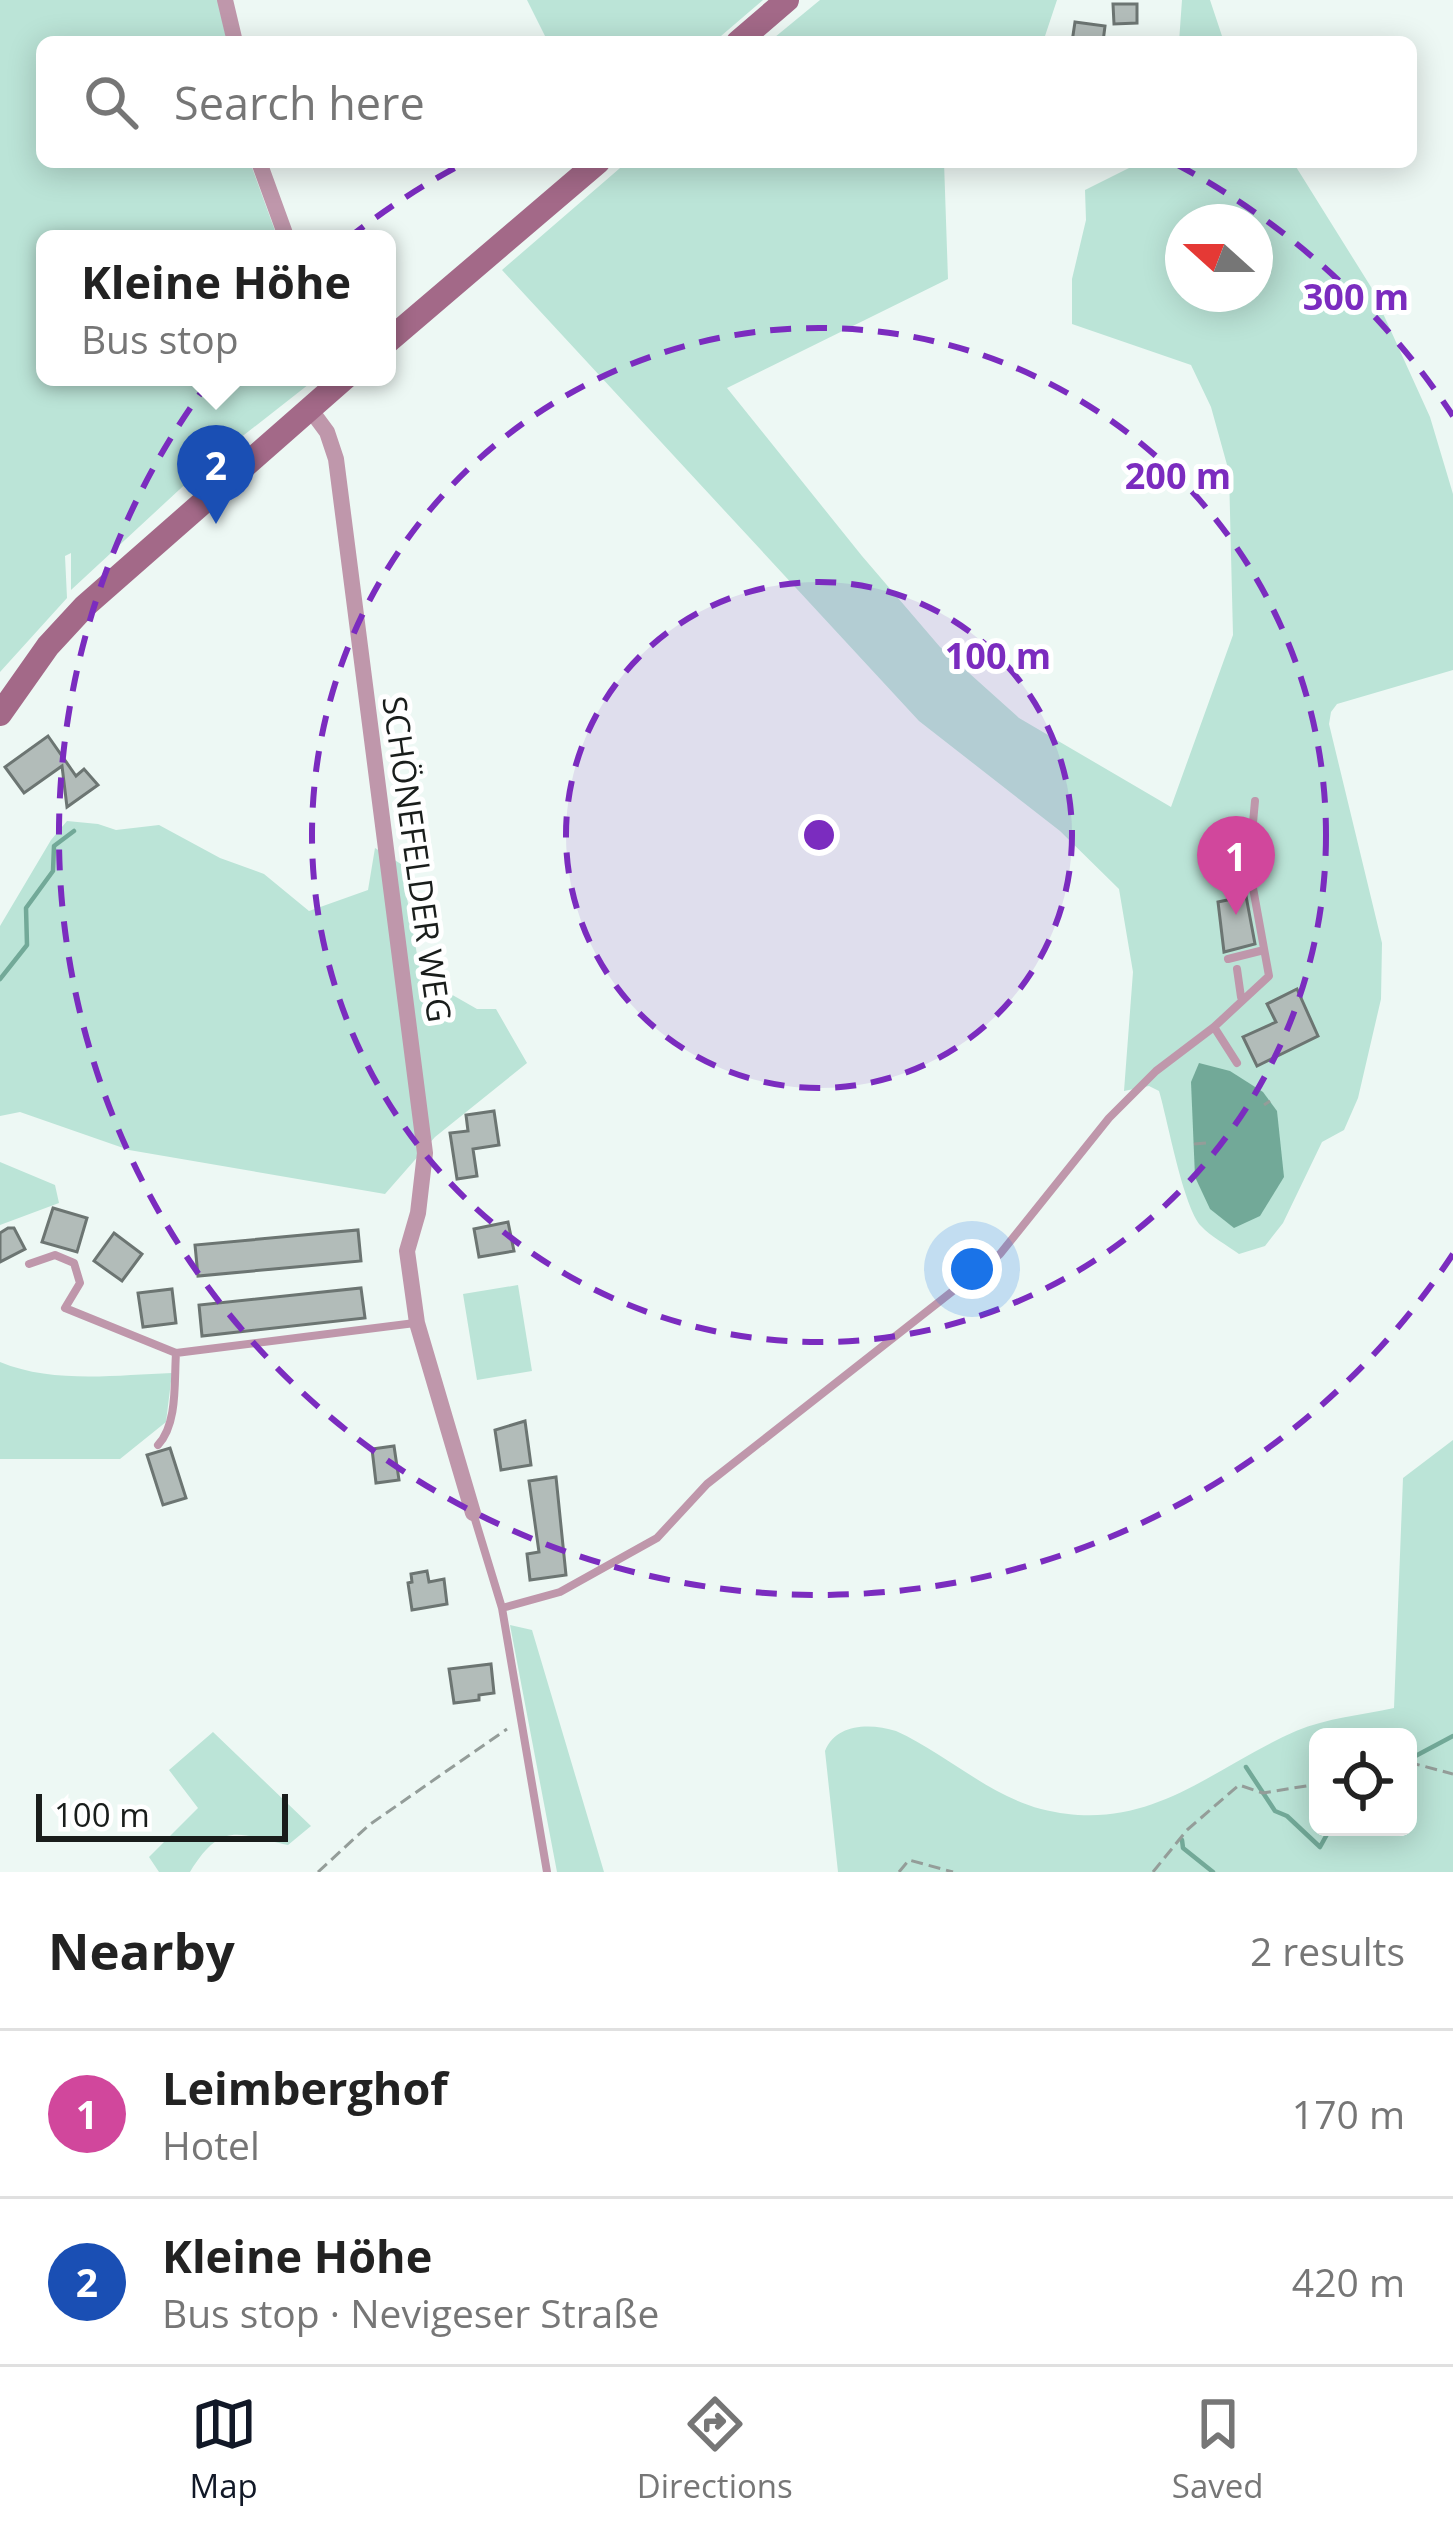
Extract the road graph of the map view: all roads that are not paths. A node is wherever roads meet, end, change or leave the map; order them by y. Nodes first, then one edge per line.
1 (226, 0) edge
2 (787, 0) edge
3 (234, 36) edge
4 (744, 36) edge
5 (261, 168) edge
6 (591, 168) edge
7 (284, 230) edge
8 (396, 334) edge
9 (336, 386) edge
10 (310, 409) junction
11 (0, 714) edge
12 (1255, 801) dead end
13 (1264, 950) junction
14 (1228, 959) dead end
15 (1237, 969) dead end
16 (1241, 998) junction
17 (1214, 1027) junction
18 (1237, 1063) dead end
19 (29, 1264) dead end
20 (417, 1323) junction
21 (176, 1353) junction
22 (158, 1444) dead end
23 (473, 1514) joint
24 (502, 1608) junction
25 (548, 1872) edge

1 - 3 street
2 - 4 main road
5 - 7 street
6 - 8 main road
9 - 10 main road
10 - 11 main road
10 - 20 street, SCHÖNEFELDER WEG
12 - 13 lane
13 - 14 lane
13 - 16 lane
15 - 16 lane
16 - 17 lane
17 - 18 lane
17 - 24 lane
19 - 21 lane
20 - 21 lane
20 - 23 street, SCHÖNEFELDER WEG
21 - 22 lane
23 - 24 lane, SCHÖNEFELDER WEG
24 - 25 lane, SCHÖNEFELDER WEG

